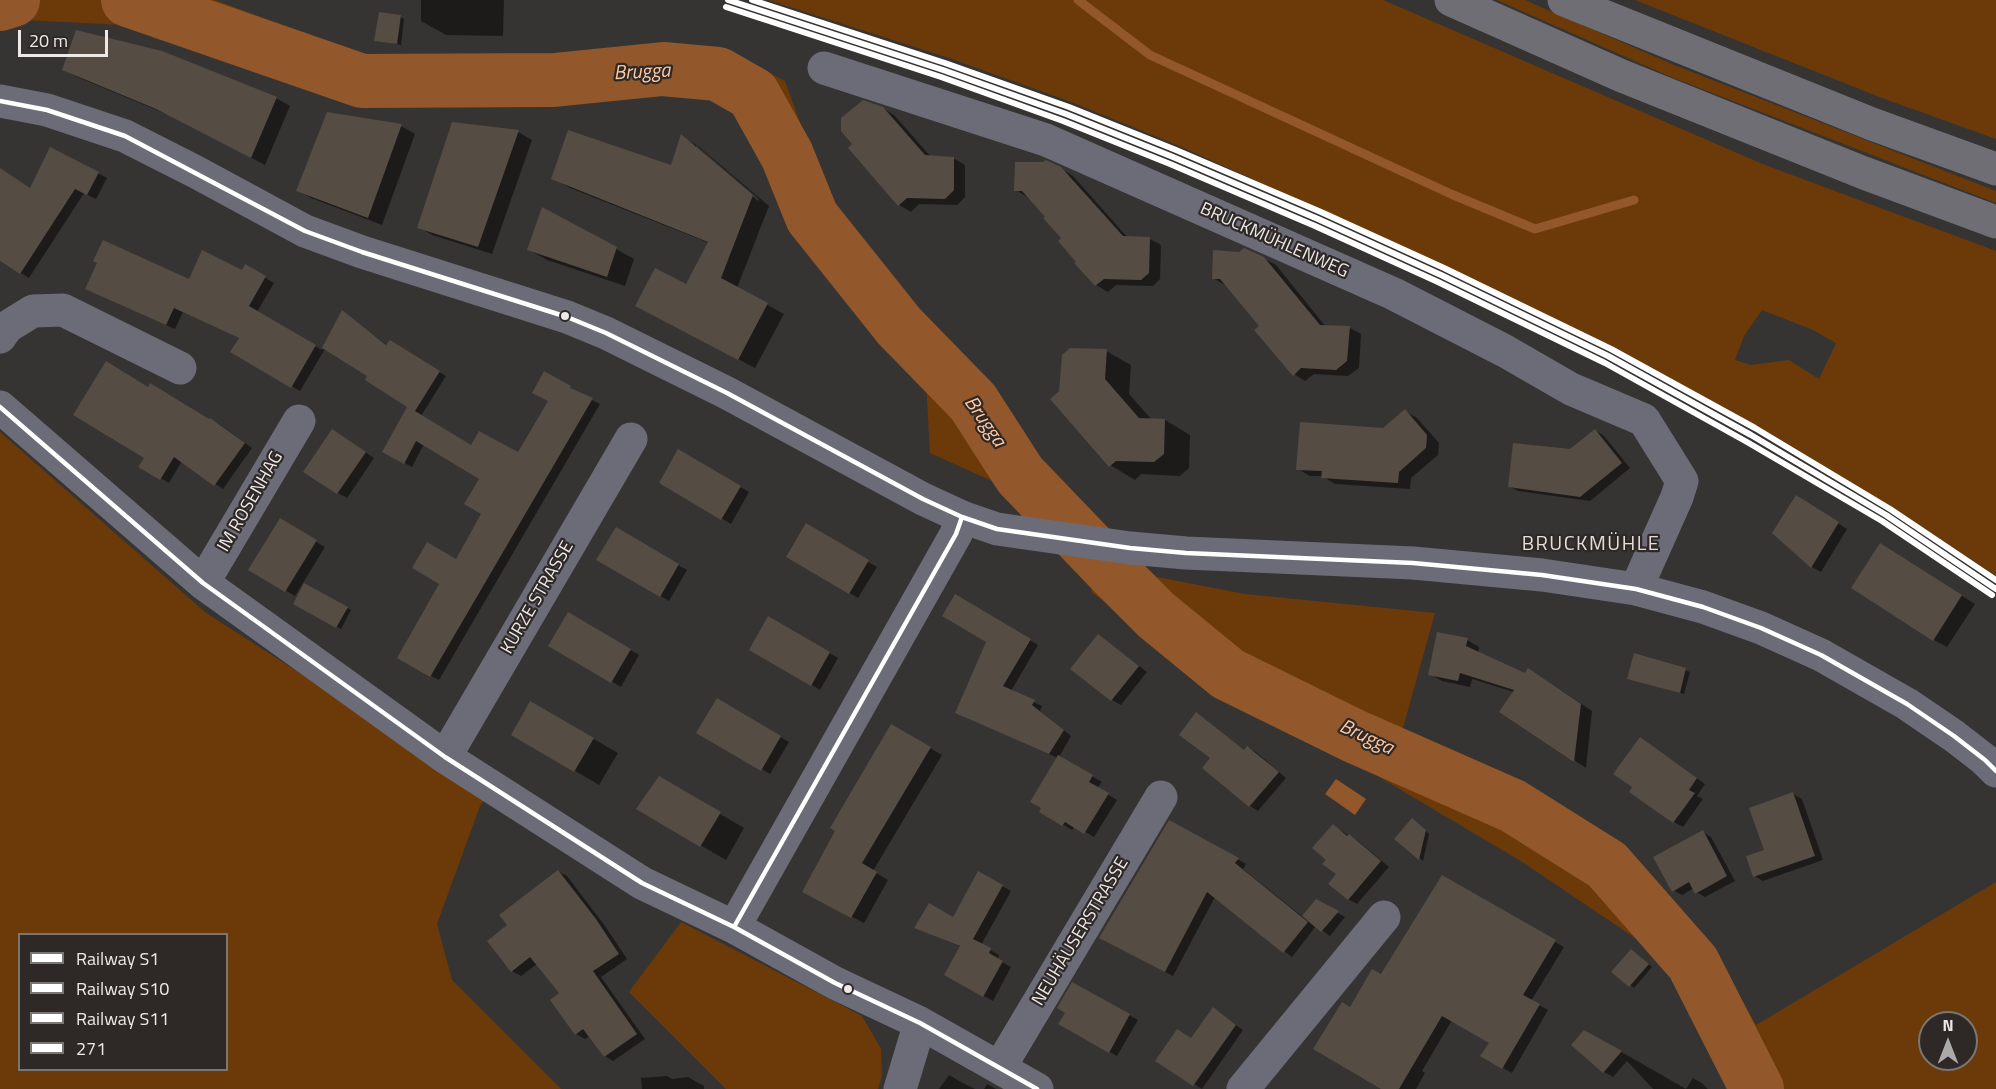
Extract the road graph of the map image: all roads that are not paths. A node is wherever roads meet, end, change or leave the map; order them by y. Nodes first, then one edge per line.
1 (1451, 0) edge
2 (1564, 0) edge
3 (824, 68) dead end
4 (0, 101) edge
5 (1996, 169) edge
6 (1996, 222) edge
7 (0, 337) edge
8 (180, 368) dead end
9 (0, 407) edge
10 (299, 421) dead end
11 (631, 439) dead end
12 (962, 517) junction
13 (203, 583) junction
14 (1636, 589) junction
15 (445, 757) junction
16 (1996, 771) edge
17 (1161, 797) dead end
18 (1384, 918) dead end
19 (734, 927) junction
20 (920, 1023) junction
21 (1000, 1067) junction
22 (900, 1089) edge
23 (1037, 1089) edge
24 (1243, 1089) edge

1 - 6 highway
2 - 5 highway
3 - 14 street, BRUCKMÜHLENWEG
4 - 12 street
7 - 8 street
9 - 13 street
10 - 13 street, IM ROSENHAG
11 - 15 street, KURZE STRASSE
12 - 14 street
12 - 19 street
13 - 15 street
14 - 16 street
15 - 19 street
17 - 21 street, NEUHÄUSERSTRASSE
18 - 24 street
19 - 20 street
20 - 21 street
20 - 22 street
21 - 23 street

